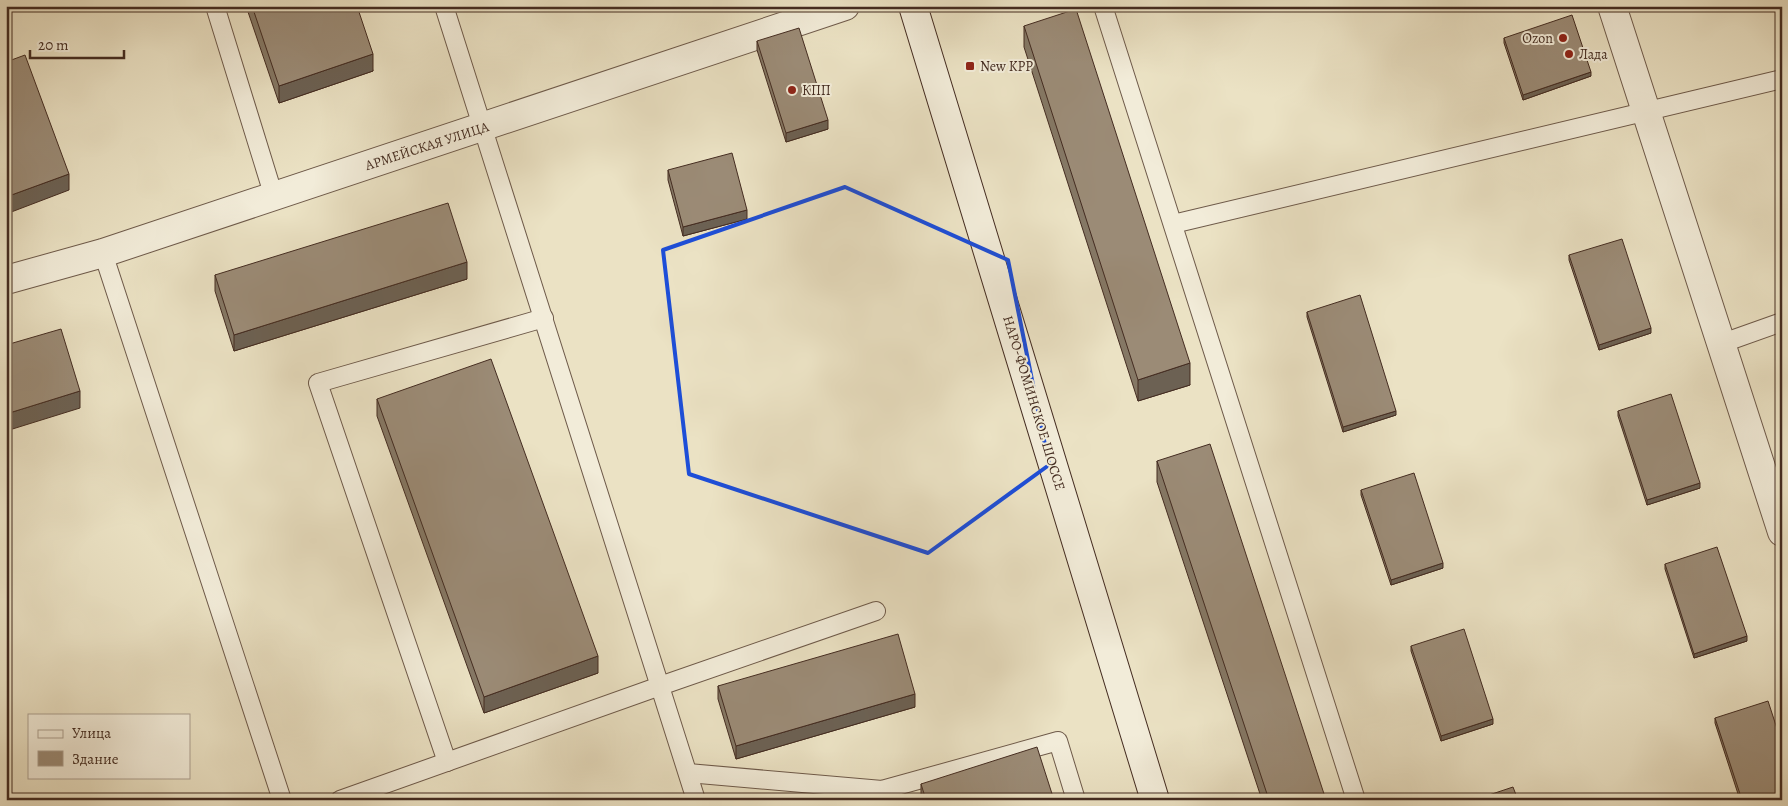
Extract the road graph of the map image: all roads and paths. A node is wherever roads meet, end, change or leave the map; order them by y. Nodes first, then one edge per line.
1 (215, 6) edge
2 (445, 6) edge
3 (846, 6) edge
4 (913, 6) edge
5 (1103, 6) edge
6 (1612, 6) edge
7 (1782, 79) edge
8 (1645, 111) junction
9 (484, 127) junction
10 (274, 196) junction
11 (1173, 224) junction
12 (103, 253) junction
13 (6, 280) edge
14 (544, 318) junction
15 (1782, 322) edge
16 (1720, 344) junction
17 (1781, 526) edge
18 (876, 611) dead end
19 (660, 686) junction
20 (448, 762) junction
21 (688, 773) junction
22 (883, 795) edge
23 (282, 800) edge
24 (340, 800) edge
25 (696, 800) edge
26 (1076, 800) edge
27 (1155, 800) edge
28 (1356, 800) edge

1 - 10 lane
2 - 9 lane
3 - 9 street, АРМЕЙСКАЯ УЛИЦА
4 - 27 street, НАРО-ФОМИНСКОЕ ШОССЕ
5 - 11 lane
6 - 8 street
7 - 8 lane
8 - 11 lane
8 - 16 street
9 - 10 street, АРМЕЙСКАЯ УЛИЦА
9 - 14 lane
10 - 12 street, АРМЕЙСКАЯ УЛИЦА
11 - 28 lane
12 - 13 street, АРМЕЙСКАЯ УЛИЦА
12 - 23 lane
14 - 19 lane
14 - 20 lane
15 - 16 lane
16 - 17 street
18 - 19 lane
19 - 20 lane
19 - 21 lane
20 - 24 lane
21 - 22 lane
21 - 25 lane
22 - 26 lane

